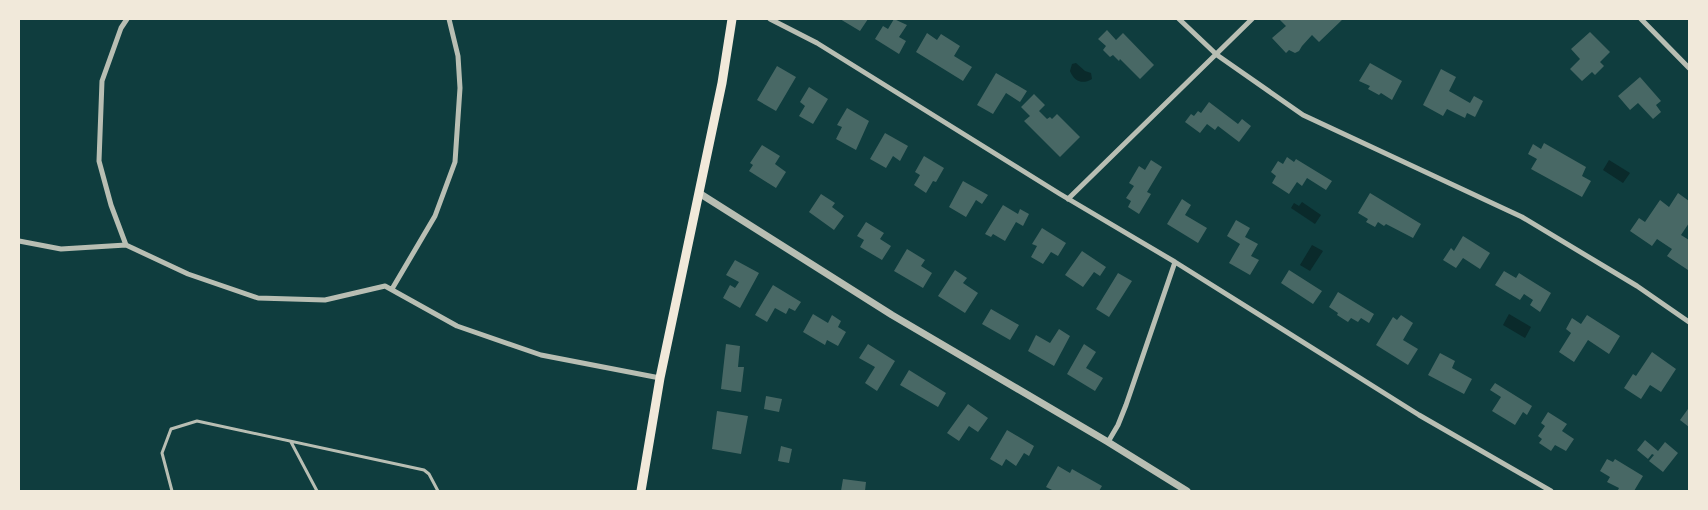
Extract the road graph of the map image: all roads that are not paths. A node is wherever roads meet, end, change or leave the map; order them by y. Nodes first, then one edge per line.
1 (127, 19) edge
2 (449, 19) edge
3 (732, 19) edge
4 (770, 19) edge
5 (1179, 19) edge
6 (1252, 19) edge
7 (1641, 19) edge
8 (1216, 55) junction
9 (1689, 68) edge
10 (698, 193) junction
11 (1068, 199) junction
12 (19, 241) edge
13 (126, 245) junction
14 (1175, 262) junction
15 (392, 289) junction
16 (1689, 322) edge
17 (660, 378) junction
18 (291, 442) junction
19 (1108, 442) junction
20 (172, 491) edge
21 (317, 491) edge
22 (438, 491) edge
23 (642, 491) edge
24 (1187, 491) edge
25 (1551, 491) edge

1 - 13 street
2 - 15 street
3 - 10 main road
4 - 11 street
5 - 8 street
6 - 8 street
7 - 9 street
8 - 11 street
8 - 16 street
10 - 17 main road
10 - 19 street
11 - 14 street
12 - 13 street
13 - 15 street
14 - 19 street
14 - 25 street
15 - 17 street
17 - 23 main road
18 - 20 lane
18 - 21 lane
18 - 22 lane
19 - 24 street

